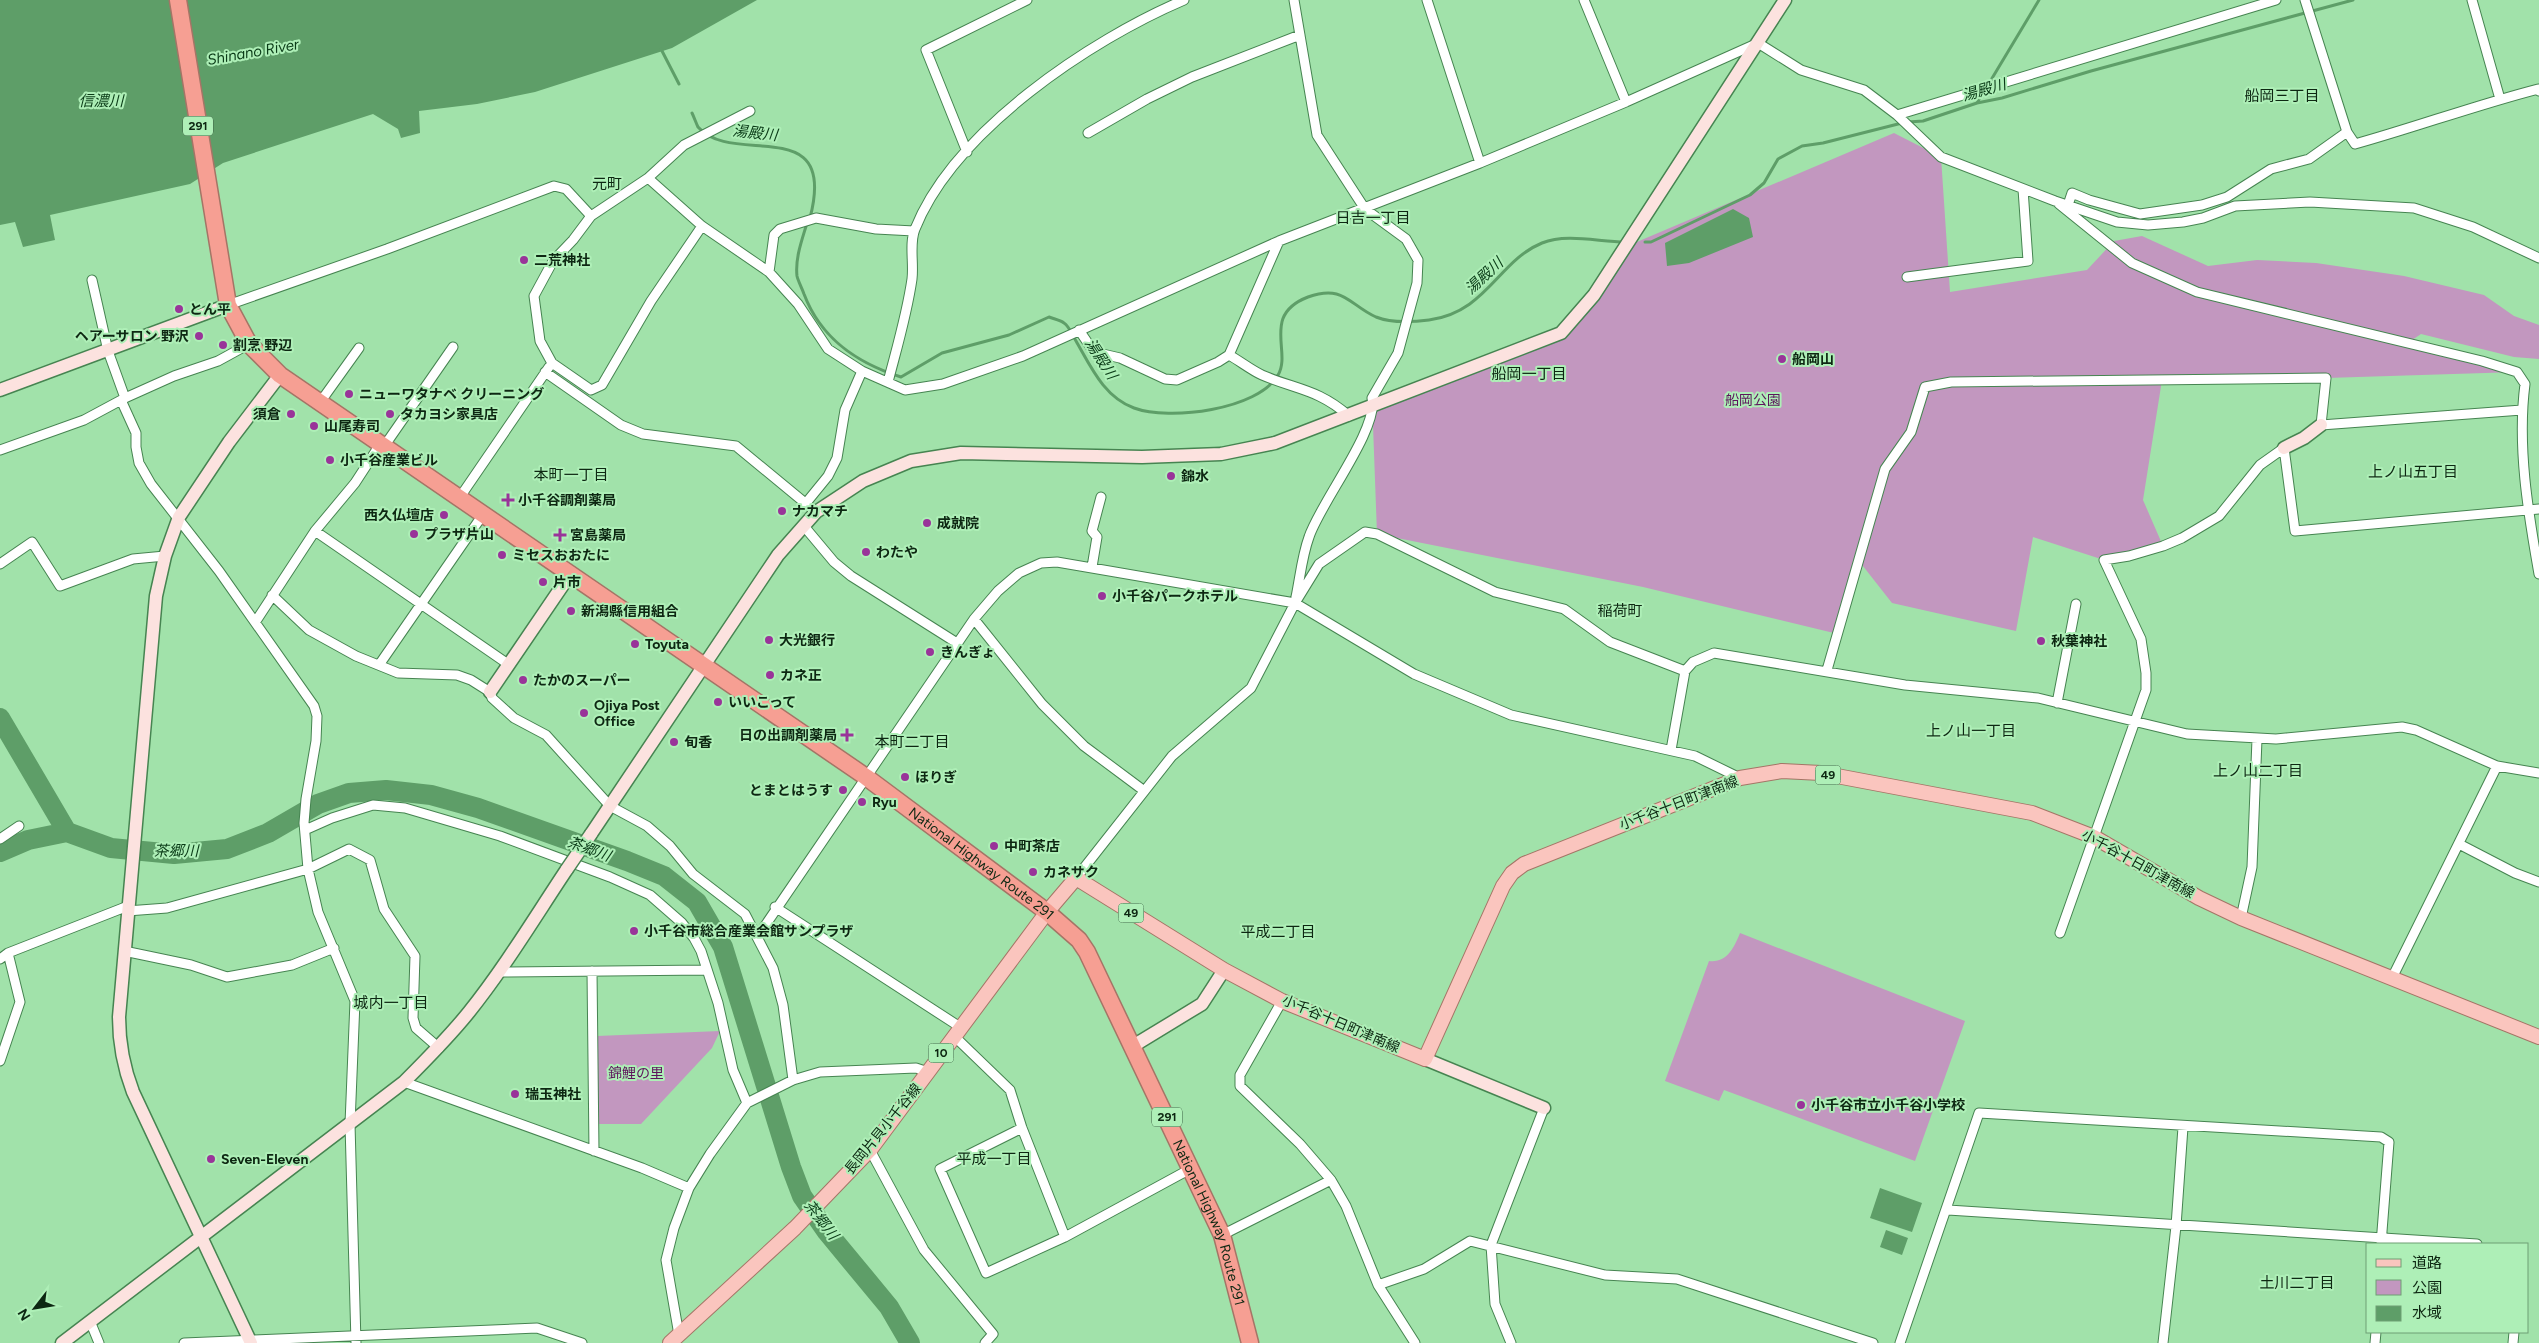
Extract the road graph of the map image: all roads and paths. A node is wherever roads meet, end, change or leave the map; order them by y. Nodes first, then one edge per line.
1 (178, 0) edge
2 (1027, 0) edge
3 (1184, 0) edge
4 (1294, 0) edge
5 (1426, 0) edge
6 (1584, 0) edge
7 (1785, 0) edge
8 (2276, 0) edge
9 (2305, 0) edge
10 (2472, 0) edge
11 (1300, 35) junction
12 (1758, 43) junction
13 (2539, 91) edge
14 (2500, 99) junction
15 (1626, 102) junction
16 (750, 111) dead end
17 (1899, 116) junction
18 (2348, 132) junction
19 (1088, 133) dead end
20 (967, 152) junction
21 (1480, 163) junction
22 (648, 178) junction
23 (2023, 189) junction
24 (2055, 201) junction
25 (2068, 205) junction
26 (1365, 209) junction
27 (591, 216) junction
28 (702, 226) junction
29 (914, 231) junction
30 (1279, 242) junction
31 (2539, 258) edge
32 (769, 272) junction
33 (1907, 277) dead end
34 (92, 280) dead end
35 (228, 305) junction
36 (1078, 331) junction
37 (250, 344) junction
38 (452, 347) dead end
39 (359, 348) dead end
40 (108, 351) junction
41 (1229, 354) junction
42 (552, 363) junction
43 (862, 371) junction
44 (545, 372) junction
45 (280, 375) junction
46 (888, 381) junction
47 (0, 390) edge
48 (123, 399) junction
49 (321, 401) junction
50 (1374, 406) junction
51 (2522, 410) junction
52 (1349, 416) junction
53 (2321, 425) junction
54 (383, 444) junction
55 (2284, 448) junction
56 (0, 450) edge
57 (460, 497) junction
58 (1101, 497) dead end
59 (811, 507) junction
60 (2539, 509) edge
61 (2528, 510) junction
62 (484, 513) junction
63 (179, 518) junction
64 (803, 525) junction
65 (315, 531) junction
66 (165, 556) junction
67 (0, 564) edge
68 (1092, 567) junction
69 (571, 573) junction
70 (2539, 574) edge
71 (272, 595) junction
72 (1295, 603) junction
73 (2076, 604) dead end
74 (422, 605) junction
75 (974, 619) junction
76 (256, 621) junction
77 (957, 643) junction
78 (508, 664) junction
79 (380, 665) junction
80 (705, 666) junction
81 (1827, 670) junction
82 (1685, 671) junction
83 (490, 692) junction
84 (2057, 703) junction
85 (2136, 723) junction
86 (2257, 739) junction
87 (1671, 750) junction
88 (2497, 766) junction
89 (2539, 773) edge
90 (866, 776) junction
91 (1740, 778) junction
92 (1143, 790) junction
93 (610, 806) junction
94 (19, 826) dead end
95 (305, 827) junction
96 (2094, 837) junction
97 (0, 838) edge
98 (2459, 844) junction
99 (308, 869) junction
100 (1076, 878) junction
101 (2539, 882) edge
102 (775, 907) junction
103 (127, 908) junction
104 (1047, 912) junction
105 (2241, 918) junction
106 (2060, 933) dead end
107 (758, 936) junction
108 (334, 948) junction
109 (124, 951) junction
110 (8, 953) junction
111 (0, 959) edge
112 (707, 970) junction
113 (1224, 970) junction
114 (592, 971) junction
115 (499, 972) junction
116 (2392, 978) junction
117 (1282, 1001) junction
118 (957, 1031) junction
119 (2539, 1037) edge
120 (1133, 1046) junction
121 (439, 1048) junction
122 (1425, 1059) junction
123 (0, 1061) edge
124 (928, 1072) junction
125 (793, 1080) junction
126 (404, 1082) junction
127 (749, 1102) junction
128 (1544, 1108) joint
129 (350, 1124) junction
130 (2183, 1127) junction
131 (1022, 1128) junction
132 (870, 1150) junction
133 (594, 1151) junction
134 (1192, 1168) junction
135 (1331, 1180) junction
136 (689, 1188) junction
137 (1948, 1210) junction
138 (2176, 1226) junction
139 (201, 1235) junction
140 (1222, 1235) junction
141 (1066, 1237) junction
142 (2381, 1242) edge
143 (2429, 1243) edge
144 (1491, 1245) junction
145 (1378, 1285) junction
146 (90, 1322) junction
147 (356, 1340) edge
148 (676, 1340) edge
149 (251, 1342) edge
150 (62, 1343) edge
151 (99, 1343) edge
152 (184, 1343) edge
153 (582, 1343) edge
154 (985, 1343) edge
155 (1250, 1343) edge
156 (1415, 1343) edge
157 (1511, 1343) edge
158 (1873, 1343) edge
159 (1900, 1343) edge
160 (2163, 1343) edge

1 - 35 highway, National Highway Route 291 / 291
2 - 20 street
3 - 20 street
4 - 11 street
5 - 21 street
6 - 15 street
7 - 12 street
8 - 17 street
9 - 18 street
10 - 14 street
11 - 19 street
11 - 26 street
12 - 15 street
12 - 17 street
12 - 50 street
13 - 14 street
14 - 18 street
15 - 21 street
16 - 22 street
17 - 23 street
18 - 25 street
20 - 29 street
21 - 26 street
22 - 27 street
22 - 28 street
23 - 24 street
23 - 33 street
24 - 25 street
24 - 51 street
25 - 31 street
26 - 30 street
26 - 50 street
27 - 35 street
27 - 42 street
28 - 32 street
28 - 42 street
29 - 32 street
29 - 46 street
30 - 36 street
30 - 41 street
32 - 43 street
34 - 40 street
35 - 37 highway, National Highway Route 291 / 291
35 - 40 street
36 - 41 street
36 - 46 street
37 - 45 highway, National Highway Route 291 / 291
37 - 48 street
38 - 54 street
39 - 49 street
40 - 47 street
40 - 48 street
41 - 52 street
42 - 44 street
43 - 46 street
43 - 59 street
44 - 57 street
44 - 59 street
45 - 49 highway, National Highway Route 291 / 291
45 - 63 street
48 - 56 street
48 - 63 street
49 - 54 highway, National Highway Route 291 / 291
50 - 52 street
50 - 72 street
51 - 53 street
51 - 61 street
52 - 59 street
53 - 55 street
53 - 81 street
54 - 57 highway, National Highway Route 291 / 291
54 - 65 street
55 - 61 street
55 - 85 street
57 - 62 highway, National Highway Route 291 / 291
58 - 68 street
59 - 64 street
60 - 61 street
61 - 70 street
62 - 69 highway, National Highway Route 291 / 291
62 - 74 street
63 - 66 street
63 - 76 street
64 - 77 street
64 - 80 street
65 - 71 street
65 - 74 street
66 - 67 street
66 - 103 street
68 - 72 street
68 - 75 street
69 - 78 street
69 - 80 highway, National Highway Route 291 / 291
71 - 76 street
71 - 79 street
72 - 82 street
72 - 87 street
72 - 92 street
73 - 84 street
74 - 78 street
74 - 79 street
75 - 77 street
75 - 92 street
76 - 95 street
77 - 90 street
78 - 83 street
79 - 83 street
80 - 90 highway, National Highway Route 291 / 291
80 - 93 street
81 - 82 street
81 - 84 street
82 - 87 street
83 - 93 street
84 - 85 street
85 - 86 street
85 - 96 street
86 - 88 street
86 - 105 street
87 - 91 street
88 - 89 street
88 - 98 street
90 - 102 street
90 - 104 highway, National Highway Route 291 / 291
91 - 96 main road, 小千谷十日町津南線 / 49
91 - 122 main road, 小千谷十日町津南線 / 49
92 - 100 street
93 - 107 street
93 - 115 street, bridge
94 - 97 street
95 - 99 street
95 - 112 street
96 - 105 main road, 小千谷十日町津南線 / 49
96 - 106 street
98 - 101 street
98 - 116 street
99 - 103 street
99 - 108 street
99 - 121 street
100 - 104 main road
100 - 113 main road, 小千谷十日町津南線 / 49
102 - 107 street
102 - 118 street
103 - 109 street
103 - 110 street
104 - 118 main road, 長岡片貝小千谷線 / 10
104 - 120 highway, National Highway Route 291 / 291
105 - 116 main road, 小千谷十日町津南線 / 49
107 - 125 street
108 - 109 street
108 - 129 street
109 - 139 street
110 - 111 street
110 - 123 street
112 - 114 street
112 - 127 street
113 - 117 main road, 小千谷十日町津南線 / 49
113 - 120 street
114 - 115 street
114 - 133 street
115 - 121 street
116 - 119 main road, 小千谷十日町津南線 / 49
117 - 122 main road, 小千谷十日町津南線 / 49
117 - 135 street
118 - 124 main road, 長岡片貝小千谷線 / 10
118 - 131 street
120 - 134 highway, National Highway Route 291 / 291
121 - 126 street
122 - 128 street
124 - 125 street
124 - 132 main road, 長岡片貝小千谷線 / 10
125 - 127 street
126 - 129 street
126 - 133 street
127 - 136 street
128 - 144 street
129 - 139 street
129 - 147 street
130 - 137 street
130 - 138 street
130 - 142 street
131 - 141 street
131 - 141 street
132 - 148 main road, 長岡片貝小千谷線 / 10
132 - 154 street
133 - 136 street
134 - 140 highway, National Highway Route 291 / 291
134 - 141 street
135 - 140 street
135 - 145 street
136 - 148 street
137 - 138 street
137 - 159 street
138 - 142 street
138 - 160 street
139 - 146 street
139 - 149 street
140 - 155 highway, National Highway Route 291 / 291
142 - 143 street
144 - 145 street
144 - 157 street
144 - 158 street
145 - 156 street
146 - 150 street
146 - 151 street
147 - 149 street
147 - 153 street
149 - 152 street

